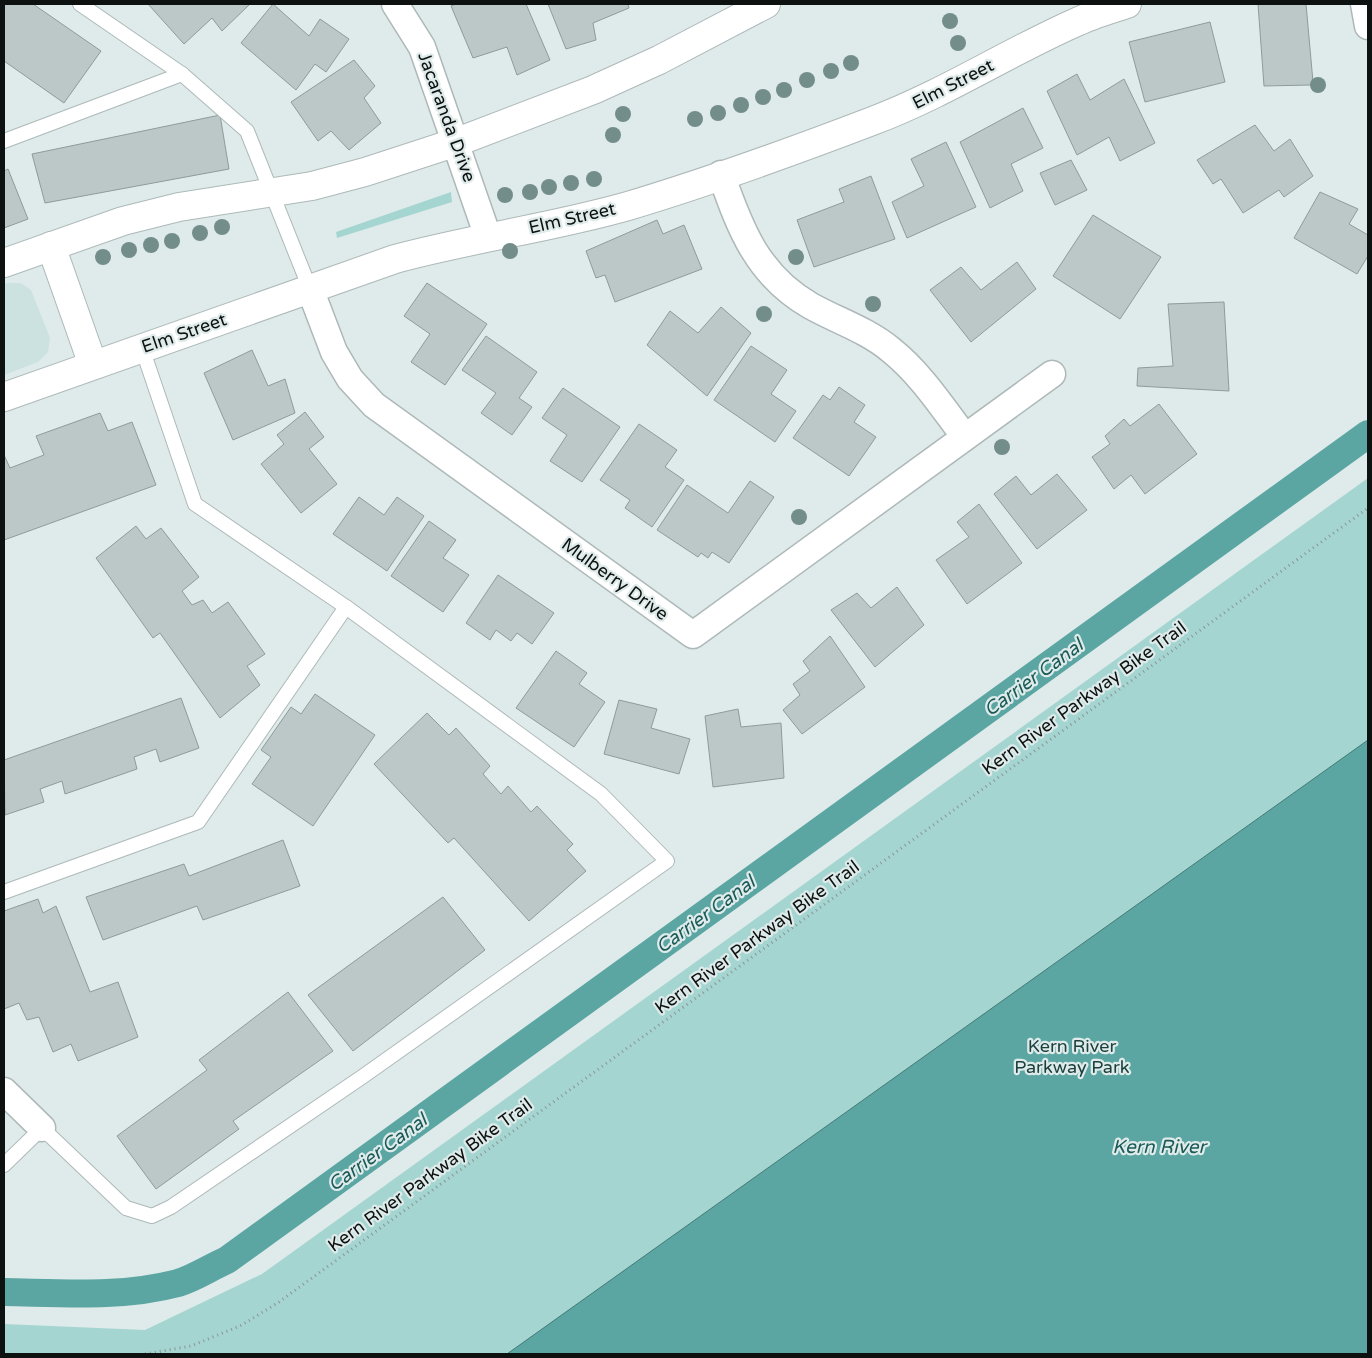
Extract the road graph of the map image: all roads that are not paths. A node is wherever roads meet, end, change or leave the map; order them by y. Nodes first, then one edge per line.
1 (80, 4) edge
2 (394, 4) edge
3 (766, 4) edge
4 (1127, 4) edge
5 (1364, 4) edge
6 (1368, 26) edge
7 (182, 74) junction
8 (4, 141) edge
9 (457, 142) junction
10 (721, 174) junction
11 (273, 193) junction
12 (488, 236) junction
13 (51, 246) junction
14 (4, 263) edge
15 (310, 289) junction
16 (142, 348) junction
17 (93, 365) junction
18 (1052, 374) dead end
19 (4, 397) edge
20 (964, 437) junction
21 (346, 607) junction
22 (4, 892) edge
23 (4, 1091) edge
24 (42, 1128) junction
25 (4, 1165) edge

1 - 7 lane
2 - 9 street, Jacaranda Drive
3 - 9 street
4 - 10 street, Elm Street
5 - 6 street
7 - 8 lane
7 - 11 lane
9 - 11 street
9 - 12 street, Jacaranda Drive
10 - 12 street, Elm Street
10 - 20 street
11 - 13 street
11 - 15 lane
12 - 15 street, Elm Street
13 - 14 street
13 - 17 street
15 - 16 street, Elm Street
15 - 20 street, Mulberry Drive
16 - 17 street, Elm Street
16 - 21 lane
17 - 19 street, Elm Street
18 - 20 street, Mulberry Drive
21 - 22 lane
21 - 24 lane
23 - 24 street
24 - 25 lane

